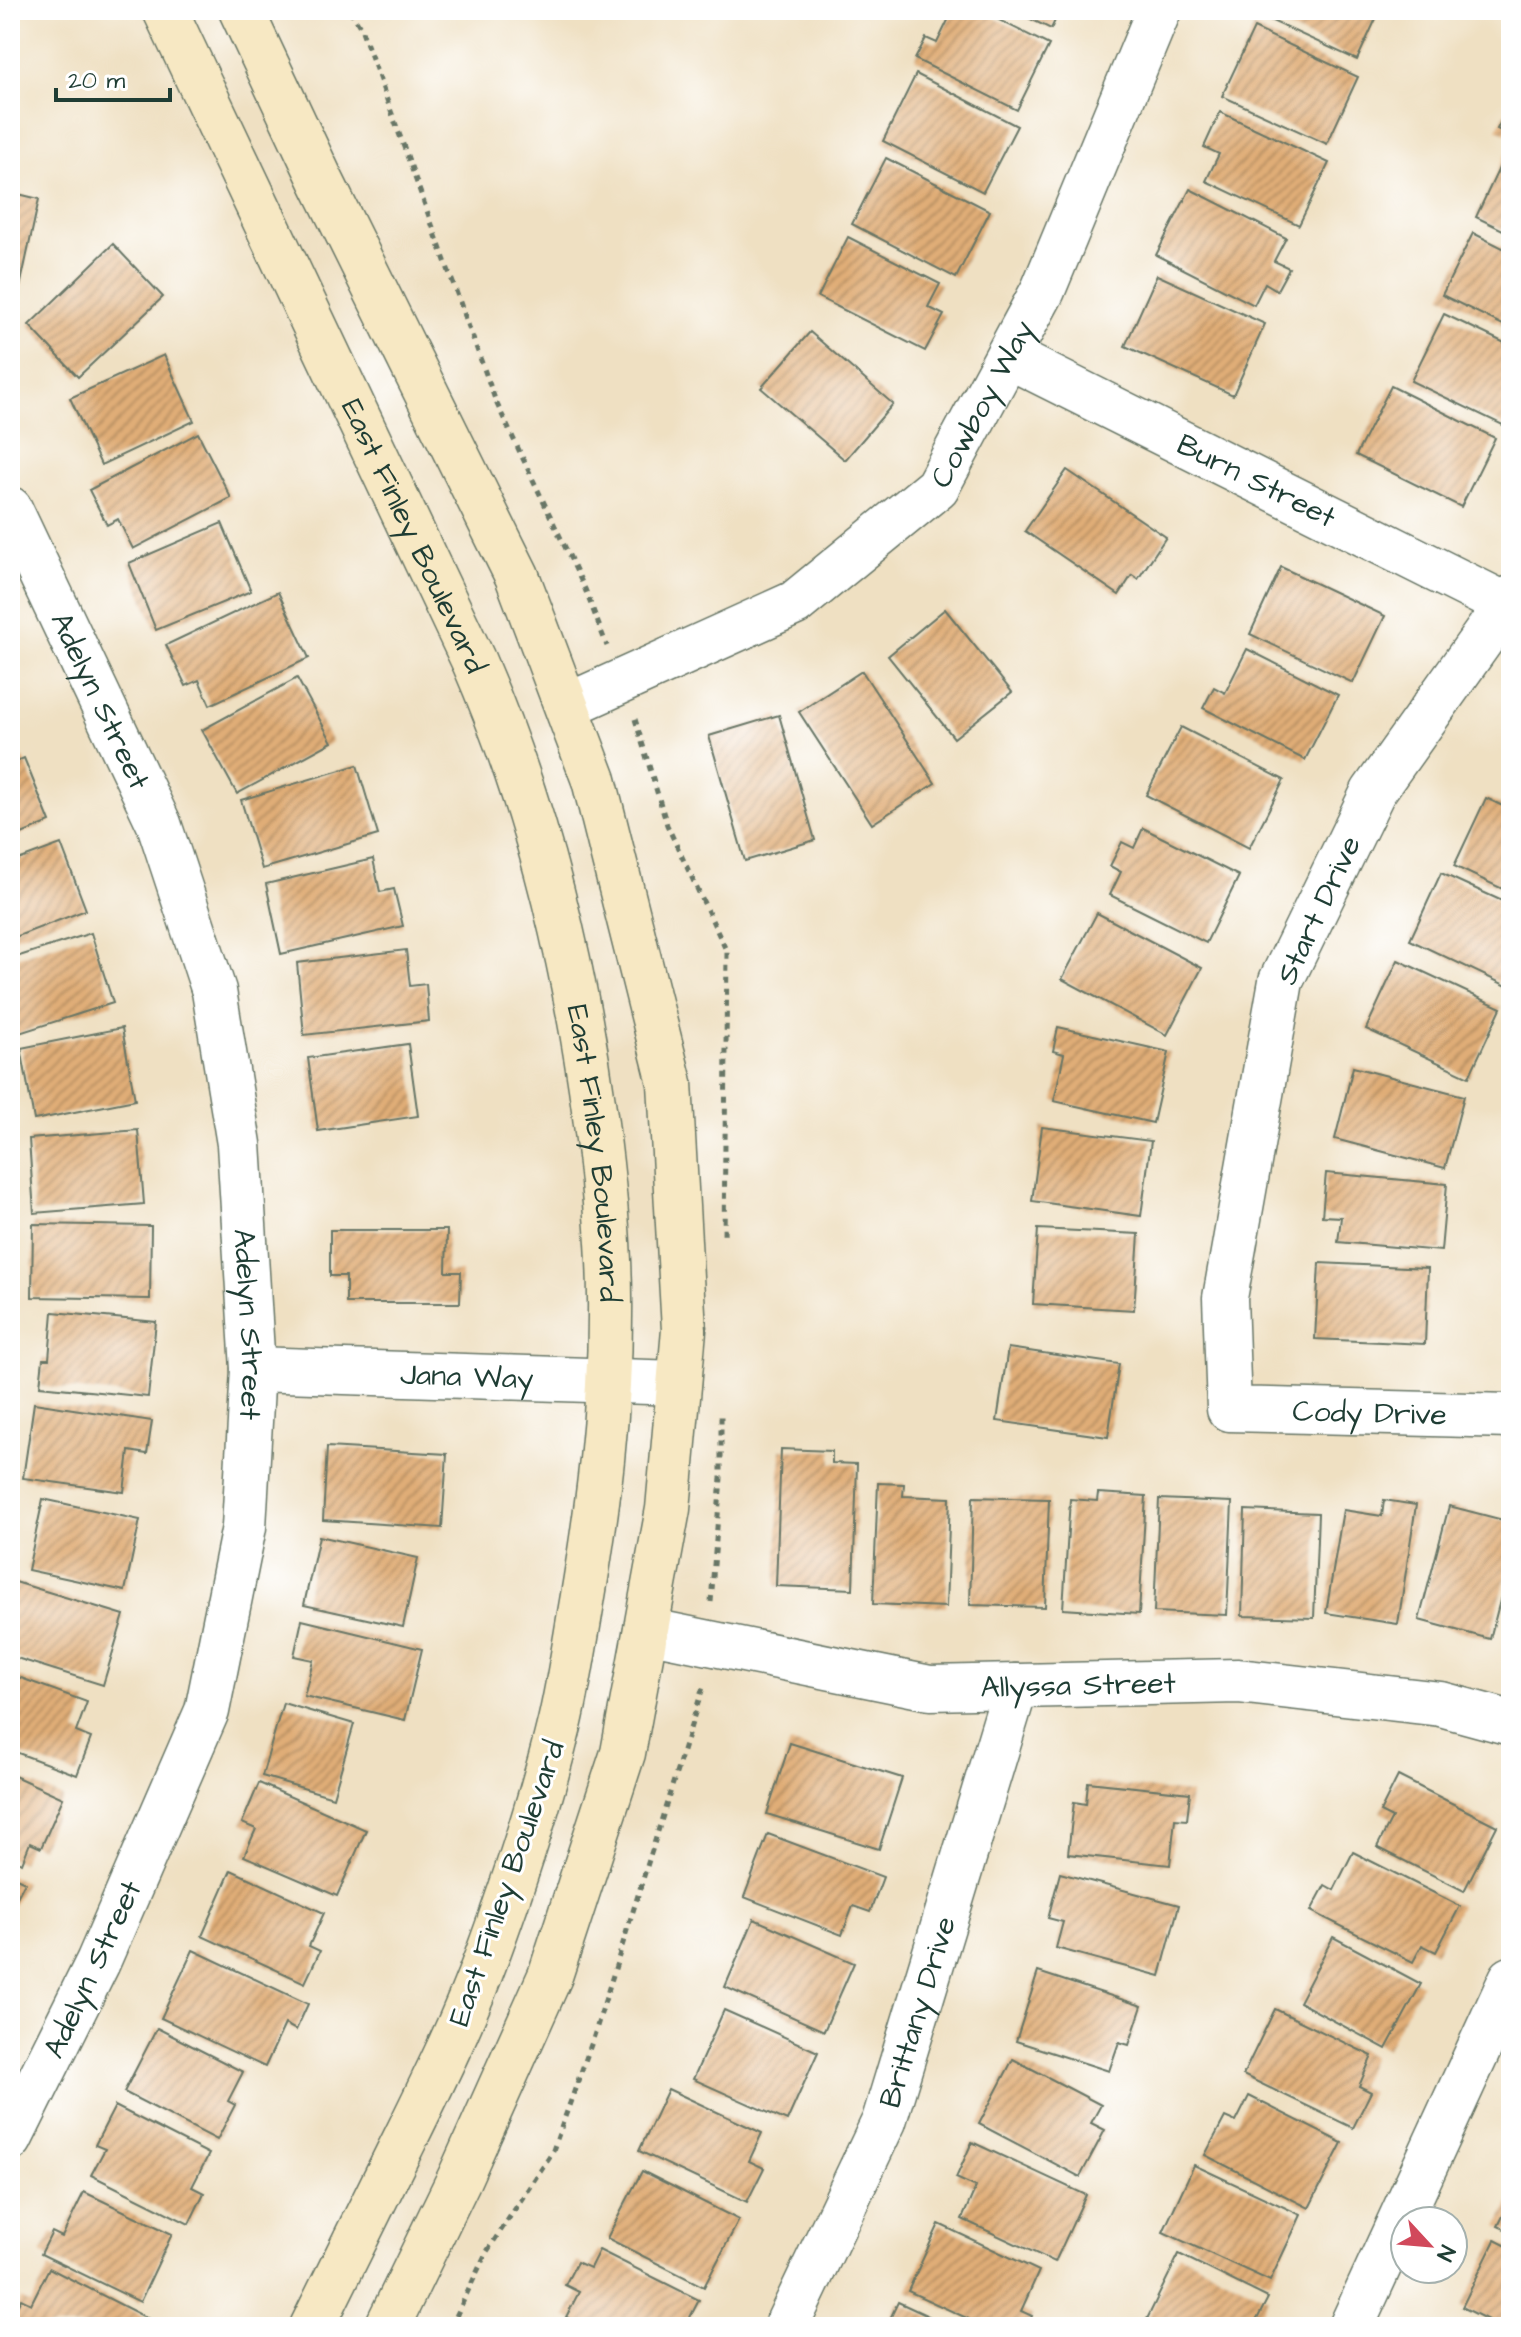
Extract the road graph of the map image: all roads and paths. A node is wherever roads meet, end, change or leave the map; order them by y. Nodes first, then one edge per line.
1 (165, 10) edge
2 (241, 10) edge
3 (1159, 10) edge
4 (1008, 356) junction
5 (10, 509) edge
6 (1508, 602) edge
7 (567, 706) junction
8 (253, 1369) junction
9 (609, 1380) junction
10 (679, 1383) junction
11 (1229, 1409) joint
12 (1511, 1416) edge
13 (646, 1630) junction
14 (1016, 1686) junction
15 (1511, 1723) edge
16 (1511, 1979) edge
17 (10, 2139) edge
18 (1355, 2326) edge
19 (312, 2327) edge
20 (387, 2327) edge
21 (786, 2327) edge

1 - 9 street, East Finley Boulevard
2 - 7 street
3 - 4 street, Cowboy Way
4 - 6 street, Burn Street
4 - 7 street, Cowboy Way
5 - 8 street, Adelyn Street
6 - 11 street, Start Drive
7 - 10 street
8 - 9 street, Jana Way
8 - 17 street, Adelyn Street
9 - 10 street, Jana Way
9 - 19 street, East Finley Boulevard
10 - 13 street
11 - 12 street, Cody Drive
13 - 14 street, Allyssa Street
13 - 20 street
14 - 15 street, Allyssa Street
14 - 21 street, Brittany Drive
16 - 18 street

